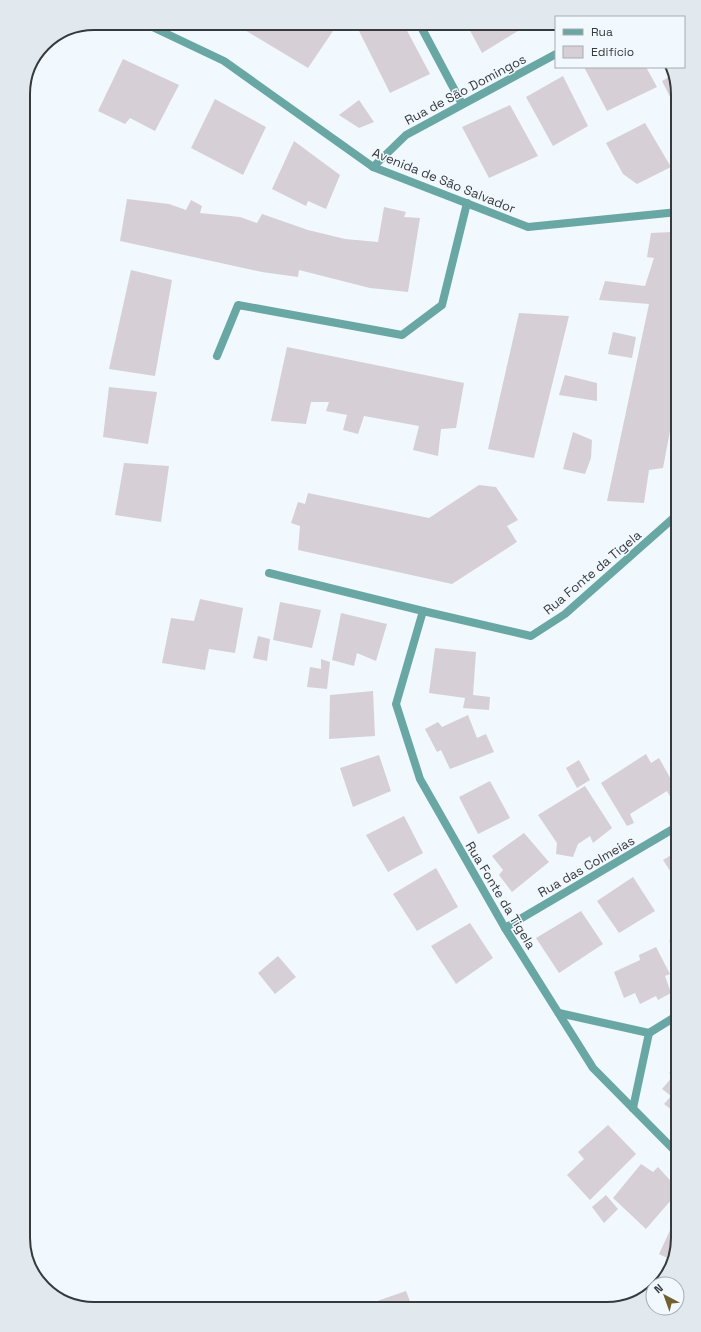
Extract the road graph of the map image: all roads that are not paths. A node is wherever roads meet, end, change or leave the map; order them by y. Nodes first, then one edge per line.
1 (159, 30) edge
2 (423, 30) edge
3 (555, 55) edge
4 (462, 104) junction
5 (373, 167) junction
6 (467, 203) junction
7 (671, 213) edge
8 (217, 356) dead end
9 (671, 520) edge
10 (269, 573) dead end
11 (423, 611) junction
12 (671, 830) edge
13 (505, 928) junction
14 (559, 1013) junction
15 (671, 1019) edge
16 (649, 1033) junction
17 (633, 1108) junction
18 (671, 1147) edge

1 - 5 street, Avenida de São Salvador
2 - 4 street
3 - 4 street, Rua de São Domingos
4 - 5 street, Rua de São Domingos
5 - 6 street, Avenida de São Salvador
6 - 7 street, Avenida de São Salvador
6 - 8 street
9 - 11 street, Rua Fonte da Tigela
10 - 11 street, Rua Fonte da Tigela
11 - 13 street, Rua Fonte da Tigela
12 - 13 street, Rua das Colmeias
13 - 14 street, Rua Fonte da Tigela
14 - 16 street
14 - 17 street, Rua Fonte da Tigela
15 - 16 street
16 - 17 street
17 - 18 street, Rua Fonte da Tigela

